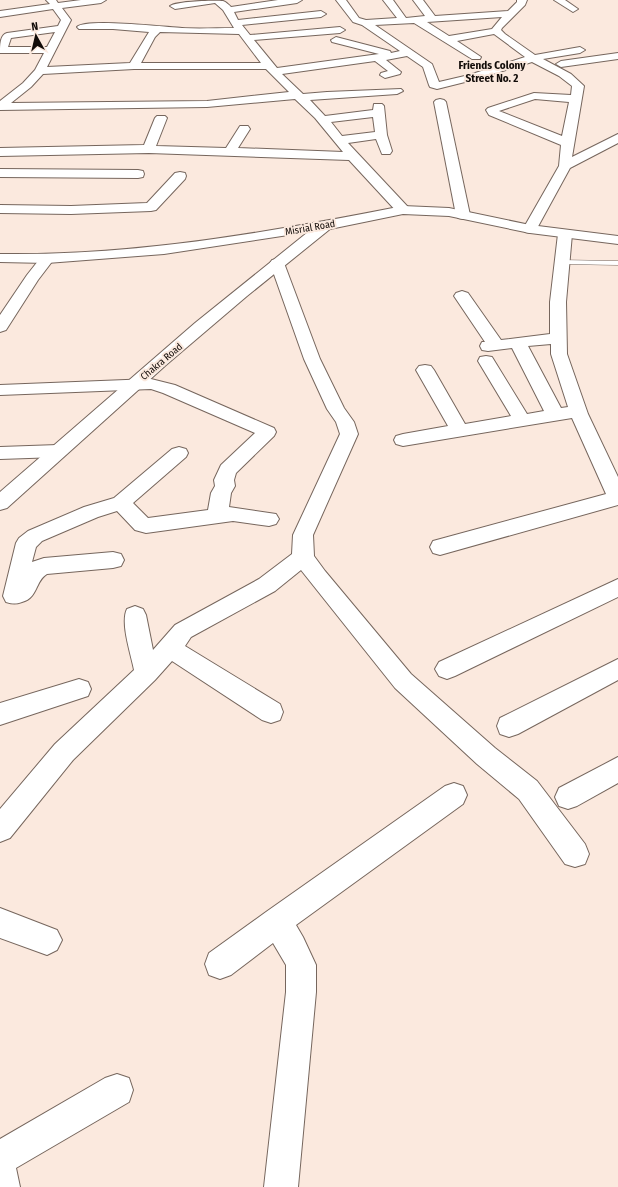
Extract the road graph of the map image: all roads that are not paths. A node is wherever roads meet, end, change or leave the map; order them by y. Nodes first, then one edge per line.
1 (101, 0) edge
2 (216, 0) edge
3 (297, 0) edge
4 (341, 0) edge
5 (388, 0) edge
6 (418, 0) edge
7 (522, 0) edge
8 (559, 0) edge
9 (53, 3) edge
10 (472, 5) dead end
11 (175, 6) edge
12 (573, 9) dead end
13 (228, 10) junction
14 (14, 13) junction
15 (0, 14) edge
16 (321, 14) dead end
17 (511, 14) junction
18 (482, 16) junction
19 (432, 18) junction
20 (415, 19) junction
21 (403, 20) junction
22 (365, 23) junction
23 (82, 26) dead end
24 (23, 28) dead end
25 (62, 28) junction
26 (158, 29) junction
27 (241, 31) junction
28 (496, 32) junction
29 (448, 39) junction
30 (50, 50) junction
31 (580, 50) dead end
32 (408, 53) junction
33 (393, 55) junction
34 (618, 56) edge
35 (476, 57) dead end
36 (377, 58) junction
37 (534, 58) junction
38 (338, 64) junction
39 (134, 66) junction
40 (548, 66) junction
41 (271, 69) junction
42 (40, 71) junction
43 (350, 74) dead end
44 (384, 75) dead end
45 (360, 82) dead end
46 (8, 86) dead end
47 (24, 87) junction
48 (397, 91) dead end
49 (369, 93) junction
50 (299, 96) junction
51 (5, 99) edge
52 (576, 99) junction
53 (440, 102) dead end
54 (0, 107) edge
55 (161, 118) dead end
56 (322, 120) junction
57 (244, 129) dead end
58 (381, 135) junction
59 (618, 138) edge
60 (339, 140) junction
61 (568, 143) junction
62 (149, 149) junction
63 (204, 151) junction
64 (386, 151) dead end
65 (0, 152) edge
66 (229, 152) junction
67 (353, 156) junction
68 (565, 166) junction
69 (0, 173) edge
70 (138, 174) dead end
71 (0, 209) edge
72 (106, 209) junction
73 (403, 210) junction
74 (463, 215) junction
75 (97, 224) dead end
76 (327, 225) junction
77 (530, 229) junction
78 (565, 234) junction
79 (618, 240) edge
80 (0, 258) edge
81 (47, 259) junction
82 (562, 262) junction
83 (277, 263) junction
84 (618, 263) edge
85 (462, 296) dead end
86 (0, 327) edge
87 (558, 338) junction
88 (518, 343) junction
89 (490, 351) junction
90 (425, 370) dead end
91 (133, 385) junction
92 (0, 390) edge
93 (578, 411) junction
94 (555, 414) junction
95 (522, 420) junction
96 (460, 431) junction
97 (403, 440) dead end
98 (58, 451) junction
99 (0, 453) edge
100 (179, 453) dead end
101 (618, 498) edge
102 (0, 502) edge
103 (121, 503) junction
104 (217, 516) junction
105 (269, 519) dead end
106 (440, 547) dead end
107 (303, 557) junction
108 (113, 560) dead end
109 (618, 587) edge
110 (7, 596) edge
111 (135, 615) dead end
112 (170, 648) junction
113 (447, 668) dead end
114 (618, 669) edge
115 (147, 673) junction
116 (79, 689) dead end
117 (271, 712) dead end
118 (0, 714) edge
119 (509, 726) dead end
120 (618, 769) edge
121 (454, 795) dead end
122 (568, 797) dead end
123 (0, 829) edge
124 (575, 854) dead end
125 (276, 922) junction
126 (0, 923) edge
127 (47, 940) dead end
128 (220, 964) dead end
129 (117, 1090) dead end
130 (0, 1158) edge
131 (0, 1172) edge
132 (3, 1187) edge
133 (281, 1187) edge

1 - 9 street
2 - 11 street
2 - 13 street
3 - 13 street
4 - 22 street
5 - 21 street
6 - 19 street
7 - 17 street
8 - 12 street
9 - 14 street
9 - 25 street
10 - 18 street
13 - 27 street
14 - 15 street
14 - 24 street
16 - 27 street
17 - 18 street
17 - 28 street
18 - 19 street
19 - 20 street
20 - 21 street
20 - 29 street
21 - 22 street
22 - 32 street
23 - 26 street
25 - 30 street
25 - 30 street
26 - 27 street
26 - 39 street
27 - 33 street
27 - 41 street
28 - 29 street
28 - 37 street
29 - 35 street
30 - 42 street
31 - 37 street
32 - 33 street
32 - 37 street
33 - 36 street
34 - 40 street
36 - 38 street
36 - 44 street
37 - 40 street
38 - 41 street
38 - 43 street
39 - 41 street
39 - 42 street
40 - 52 street
41 - 50 street
42 - 47 street
45 - 49 street
46 - 47 street
47 - 51 street
48 - 49 street
49 - 50 street
50 - 54 street
50 - 56 street
51 - 54 street
52 - 61 street
52 - 61 street
53 - 74 street
55 - 62 street
56 - 58 street
56 - 60 street
57 - 66 street
58 - 60 street
58 - 64 street
59 - 68 street
60 - 67 street
61 - 68 street
62 - 63 street
62 - 65 street
63 - 66 street
63 - 72 street
66 - 67 street
67 - 73 street
68 - 77 street
69 - 70 street
71 - 72 street
72 - 75 street
73 - 74 street, Misrial Road
73 - 76 street, Misrial Road
74 - 77 street, Misrial Road
76 - 81 street, Misrial Road
76 - 83 street, Chakra Road
77 - 78 street, Misrial Road
78 - 79 street, Misrial Road
78 - 82 street
80 - 81 street, Misrial Road
81 - 86 street
82 - 84 lane
82 - 87 street
83 - 91 street, Chakra Road
83 - 107 street
85 - 89 street
87 - 88 street
87 - 93 street
88 - 89 street
88 - 94 street
89 - 95 street
90 - 96 street
91 - 92 street
91 - 98 street, Chakra Road
91 - 104 street
93 - 94 street
93 - 101 street
94 - 95 street
95 - 96 street
96 - 97 street
98 - 99 street
98 - 102 street, Chakra Road
100 - 103 street
101 - 106 street
103 - 104 street
103 - 110 street
104 - 105 street
107 - 112 street
107 - 124 street
108 - 110 street
109 - 113 street
111 - 115 street
112 - 115 street
112 - 117 street
114 - 119 street
115 - 123 street
116 - 118 street
120 - 122 street
121 - 125 street
125 - 128 street
125 - 133 street
126 - 127 street
129 - 130 street
131 - 132 street

